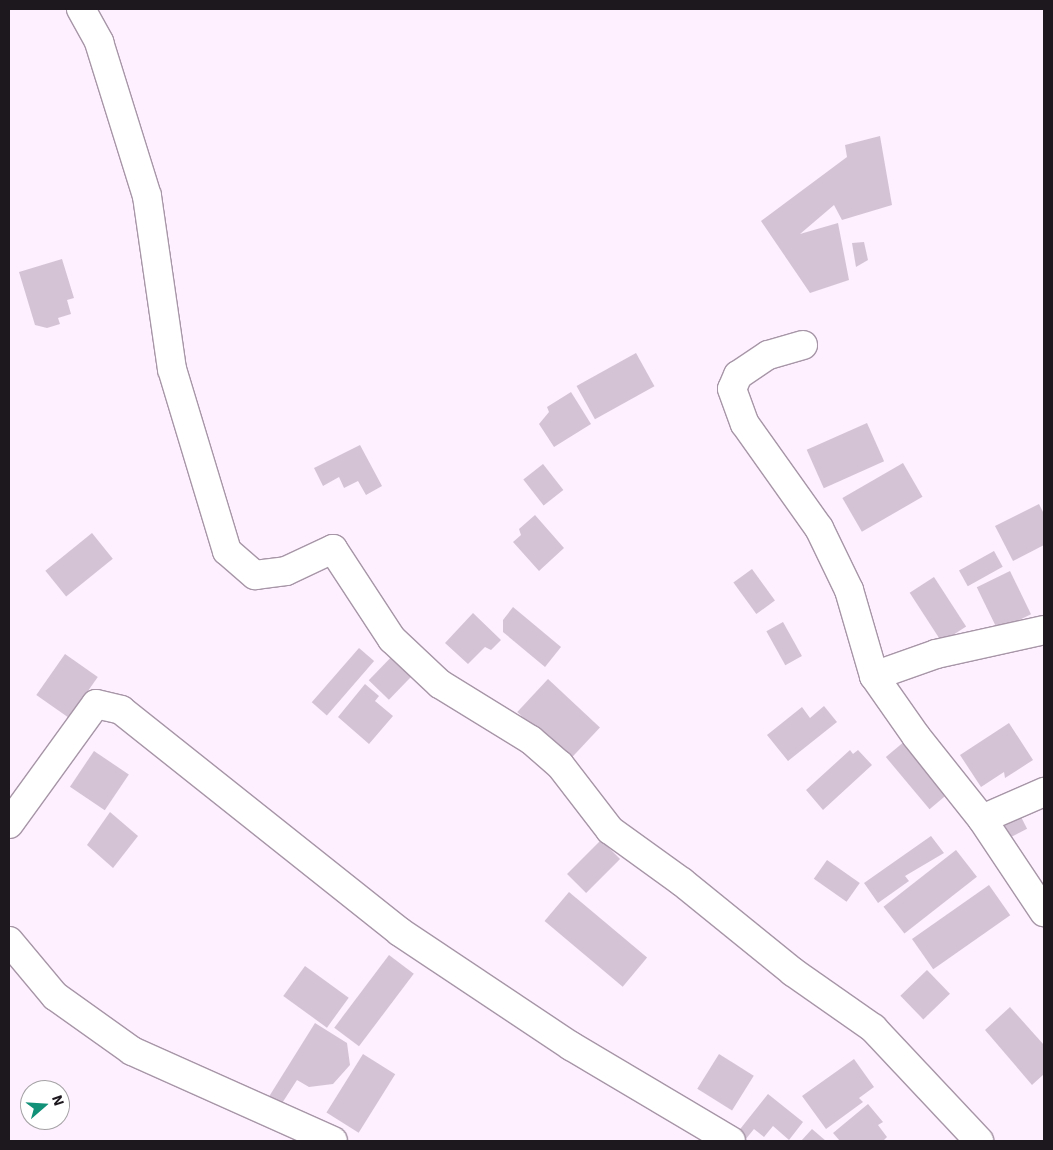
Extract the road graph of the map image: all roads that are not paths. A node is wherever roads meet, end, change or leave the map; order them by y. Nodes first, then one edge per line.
1 (81, 9) edge
2 (803, 345) dead end
3 (1044, 630) edge
4 (874, 676) junction
5 (1044, 792) edge
6 (982, 819) junction
7 (9, 824) edge
8 (1044, 912) edge
9 (9, 941) edge
10 (334, 1141) edge
11 (731, 1141) edge
12 (980, 1141) edge

1 - 12 street
2 - 4 street
3 - 4 street
4 - 6 street
5 - 6 street
6 - 8 street
7 - 11 street
9 - 10 street

